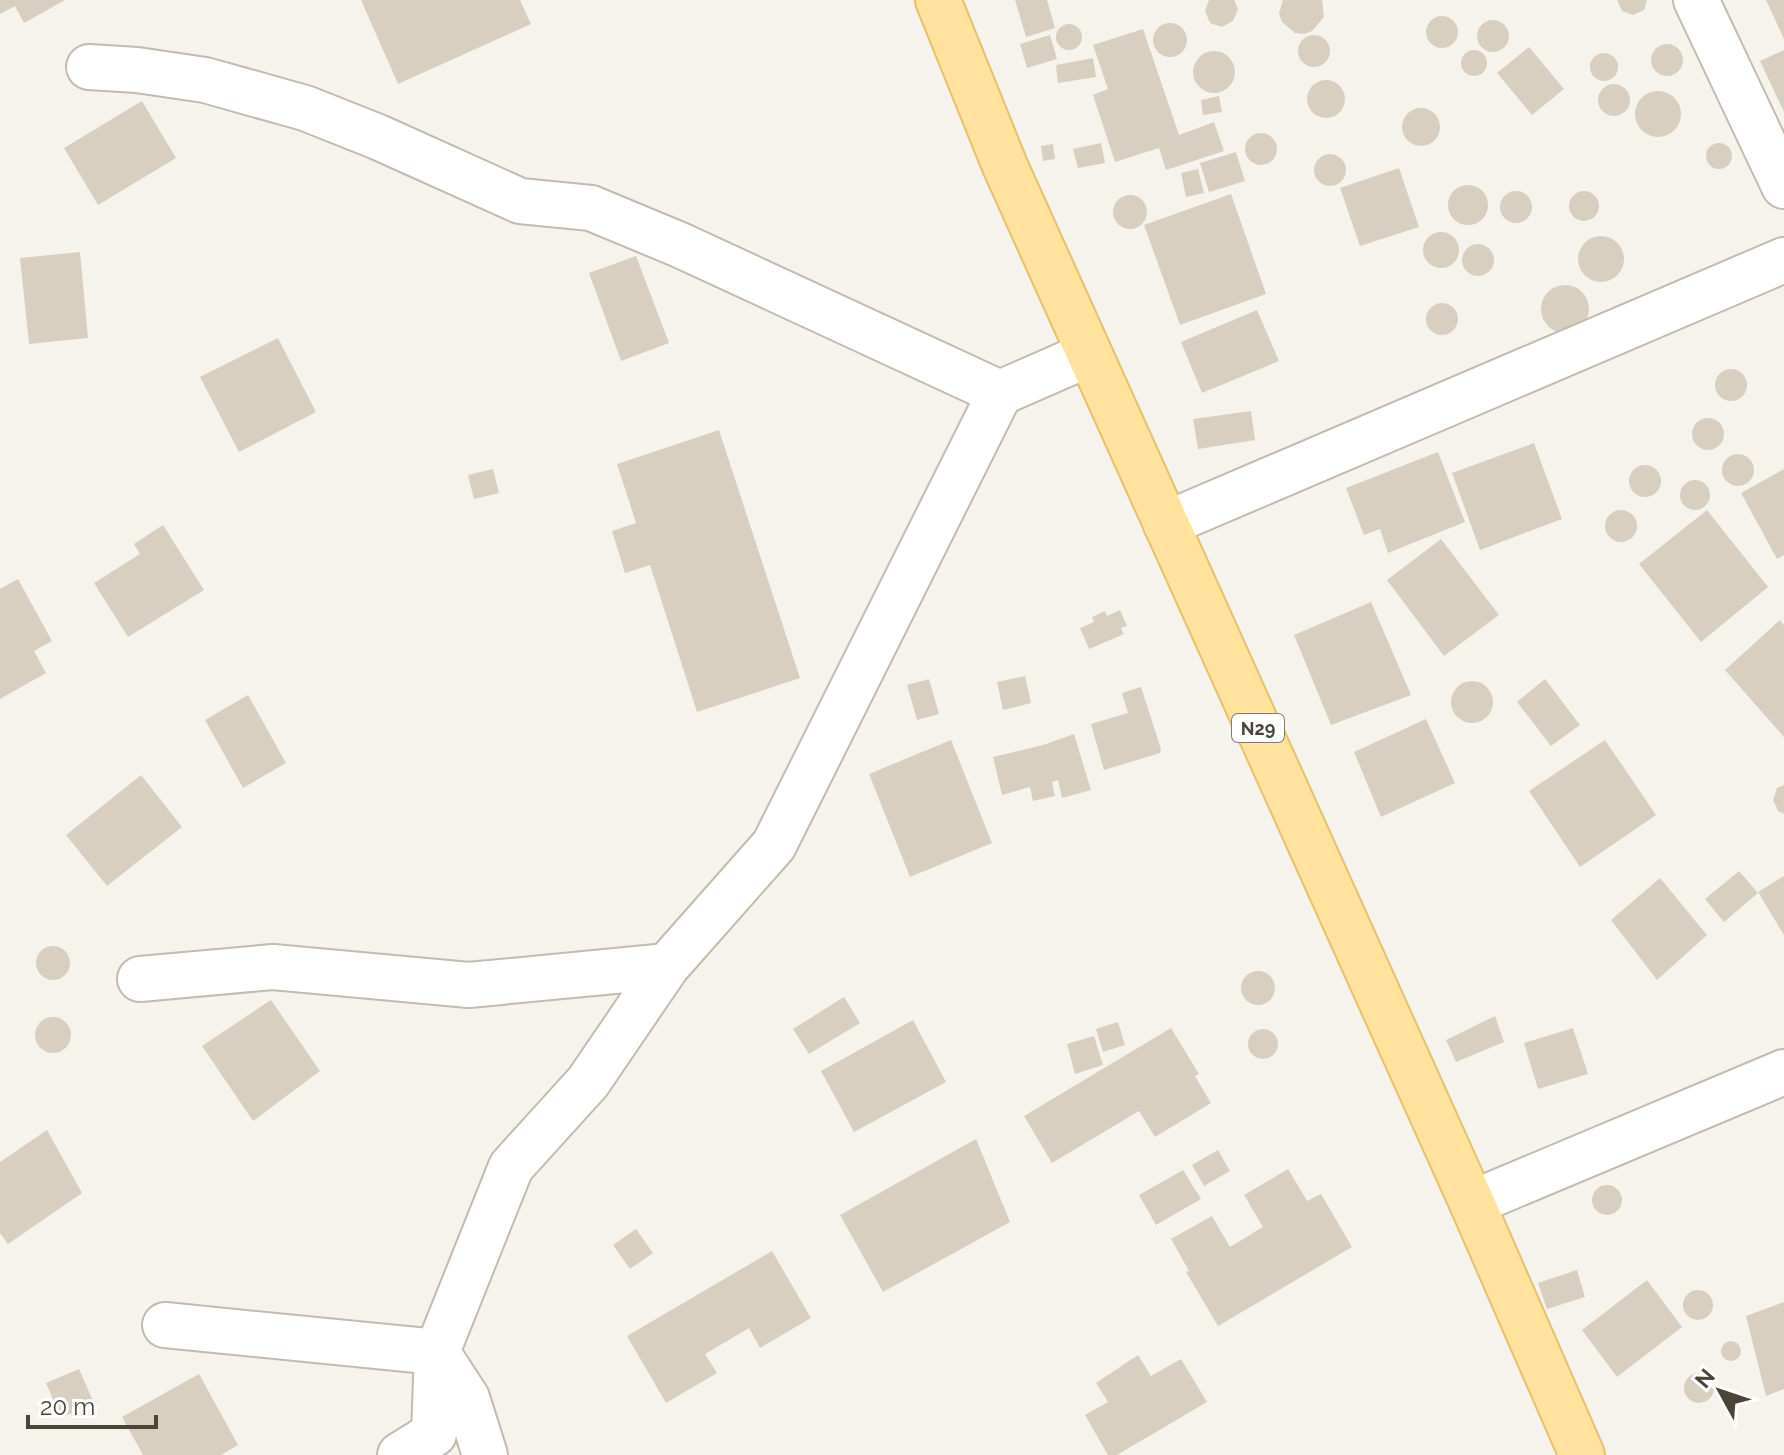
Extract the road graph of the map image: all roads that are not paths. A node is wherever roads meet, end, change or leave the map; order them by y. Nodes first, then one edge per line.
1 (938, 0) edge
2 (1696, 0) edge
3 (89, 67) dead end
4 (1784, 186) edge
5 (1784, 260) edge
6 (1089, 354) junction
7 (1000, 393) junction
8 (1166, 524) junction
9 (667, 966) junction
10 (140, 979) dead end
11 (1784, 1072) edge
12 (1472, 1203) junction
13 (165, 1325) dead end
14 (437, 1352) junction
15 (400, 1455) edge
16 (485, 1455) edge
17 (1582, 1455) edge

1 - 6 main road, N29
2 - 4 street
3 - 7 street
5 - 8 street
6 - 7 street
6 - 8 main road, N29
7 - 9 street
8 - 12 main road, N29
9 - 10 street
9 - 14 street
11 - 12 street
12 - 17 main road, N29
13 - 14 street
14 - 15 street
14 - 16 street

